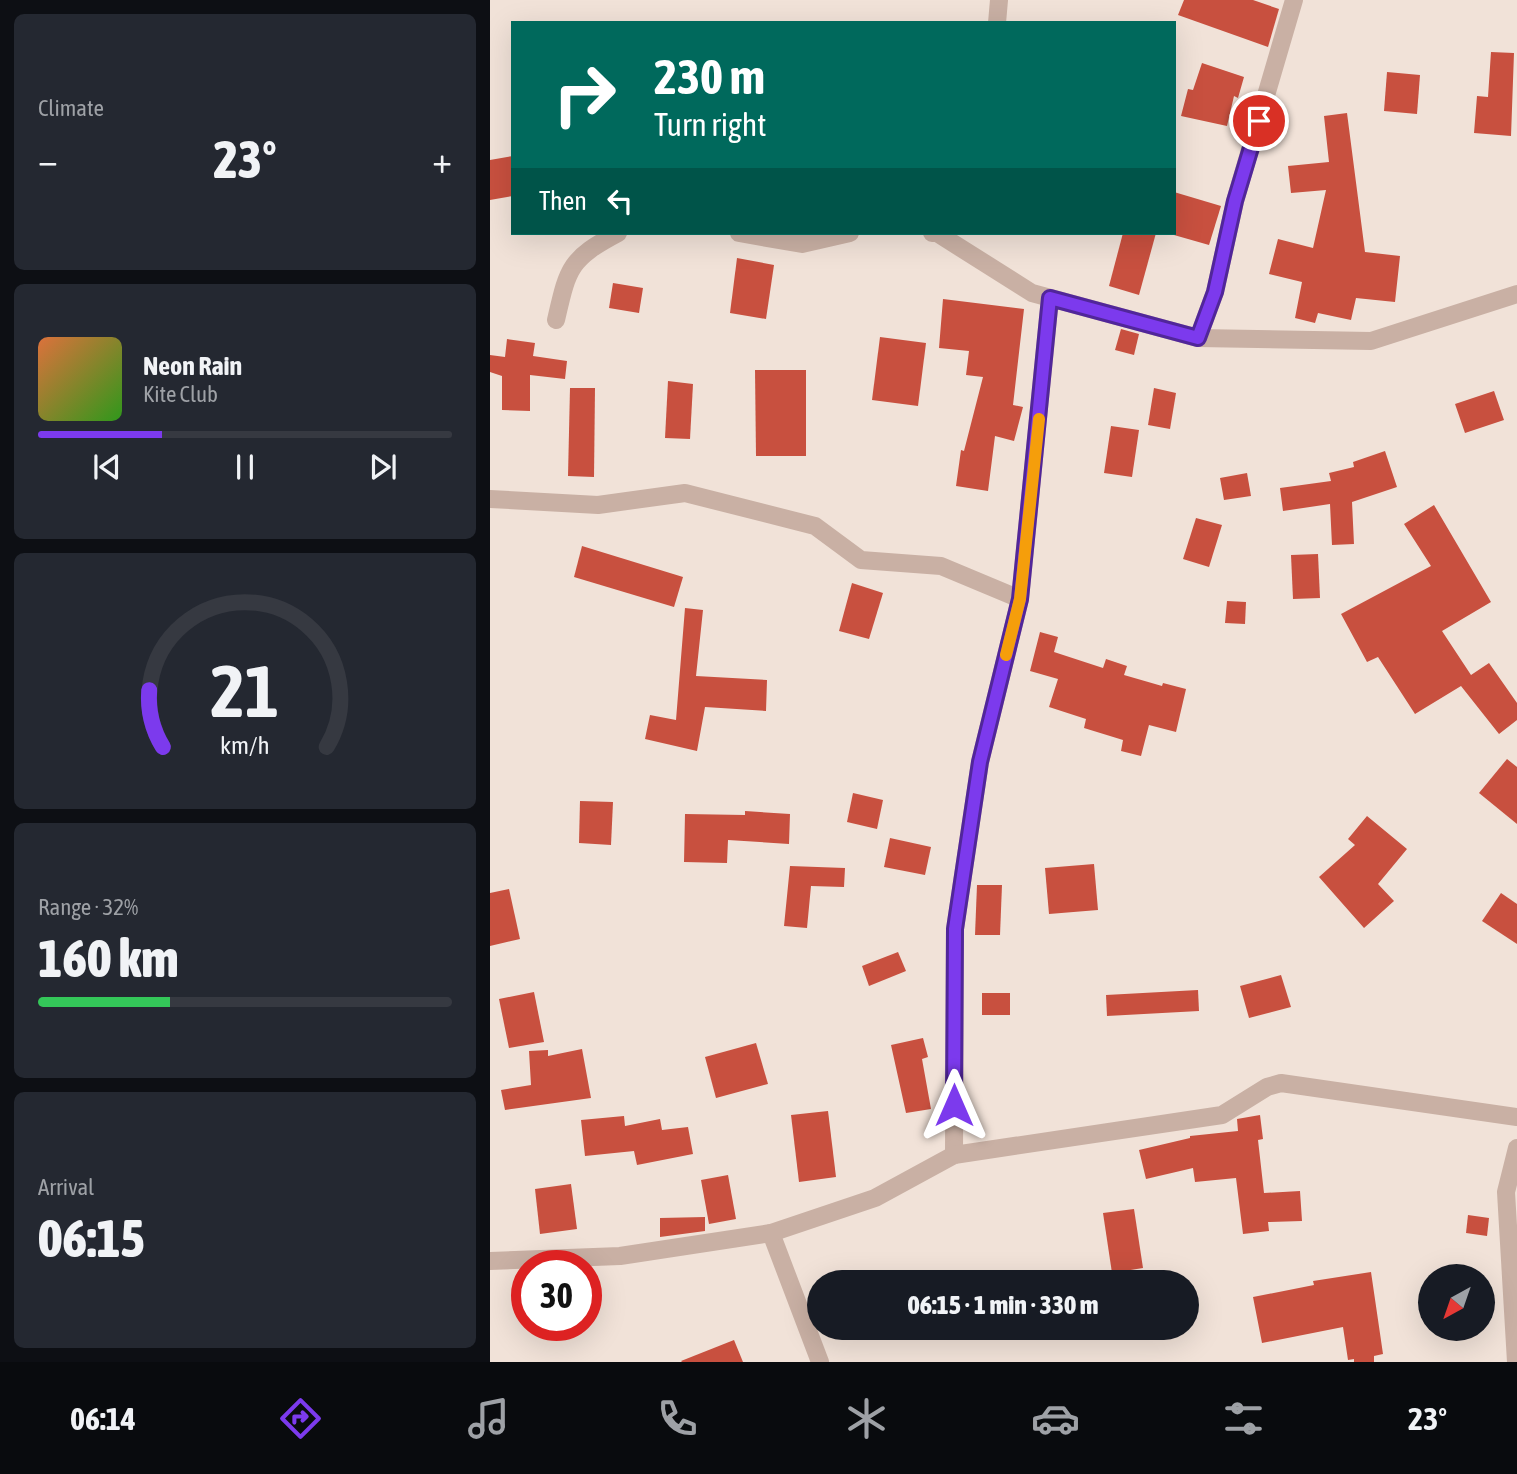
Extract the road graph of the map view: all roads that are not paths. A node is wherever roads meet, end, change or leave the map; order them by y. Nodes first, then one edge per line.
1 (999, 0) edge
2 (1294, 0) edge
3 (997, 21) edge
4 (615, 235) edge
5 (750, 235) edge
6 (841, 235) edge
7 (938, 235) edge
8 (1517, 294) edge
9 (1050, 298) junction
10 (556, 320) dead end
11 (1198, 338) junction
12 (490, 499) edge
13 (1020, 599) junction
14 (1517, 1117) edge
15 (1517, 1148) edge
16 (954, 1155) junction
17 (771, 1233) junction
18 (490, 1261) edge
19 (820, 1362) edge
20 (1516, 1362) edge

1 - 3 street
2 - 11 street
4 - 10 street
5 - 6 street
7 - 9 street
8 - 11 street
9 - 11 street
9 - 13 street
12 - 13 street
13 - 16 street
14 - 16 street
15 - 20 street
16 - 17 street
17 - 18 street
17 - 19 street

